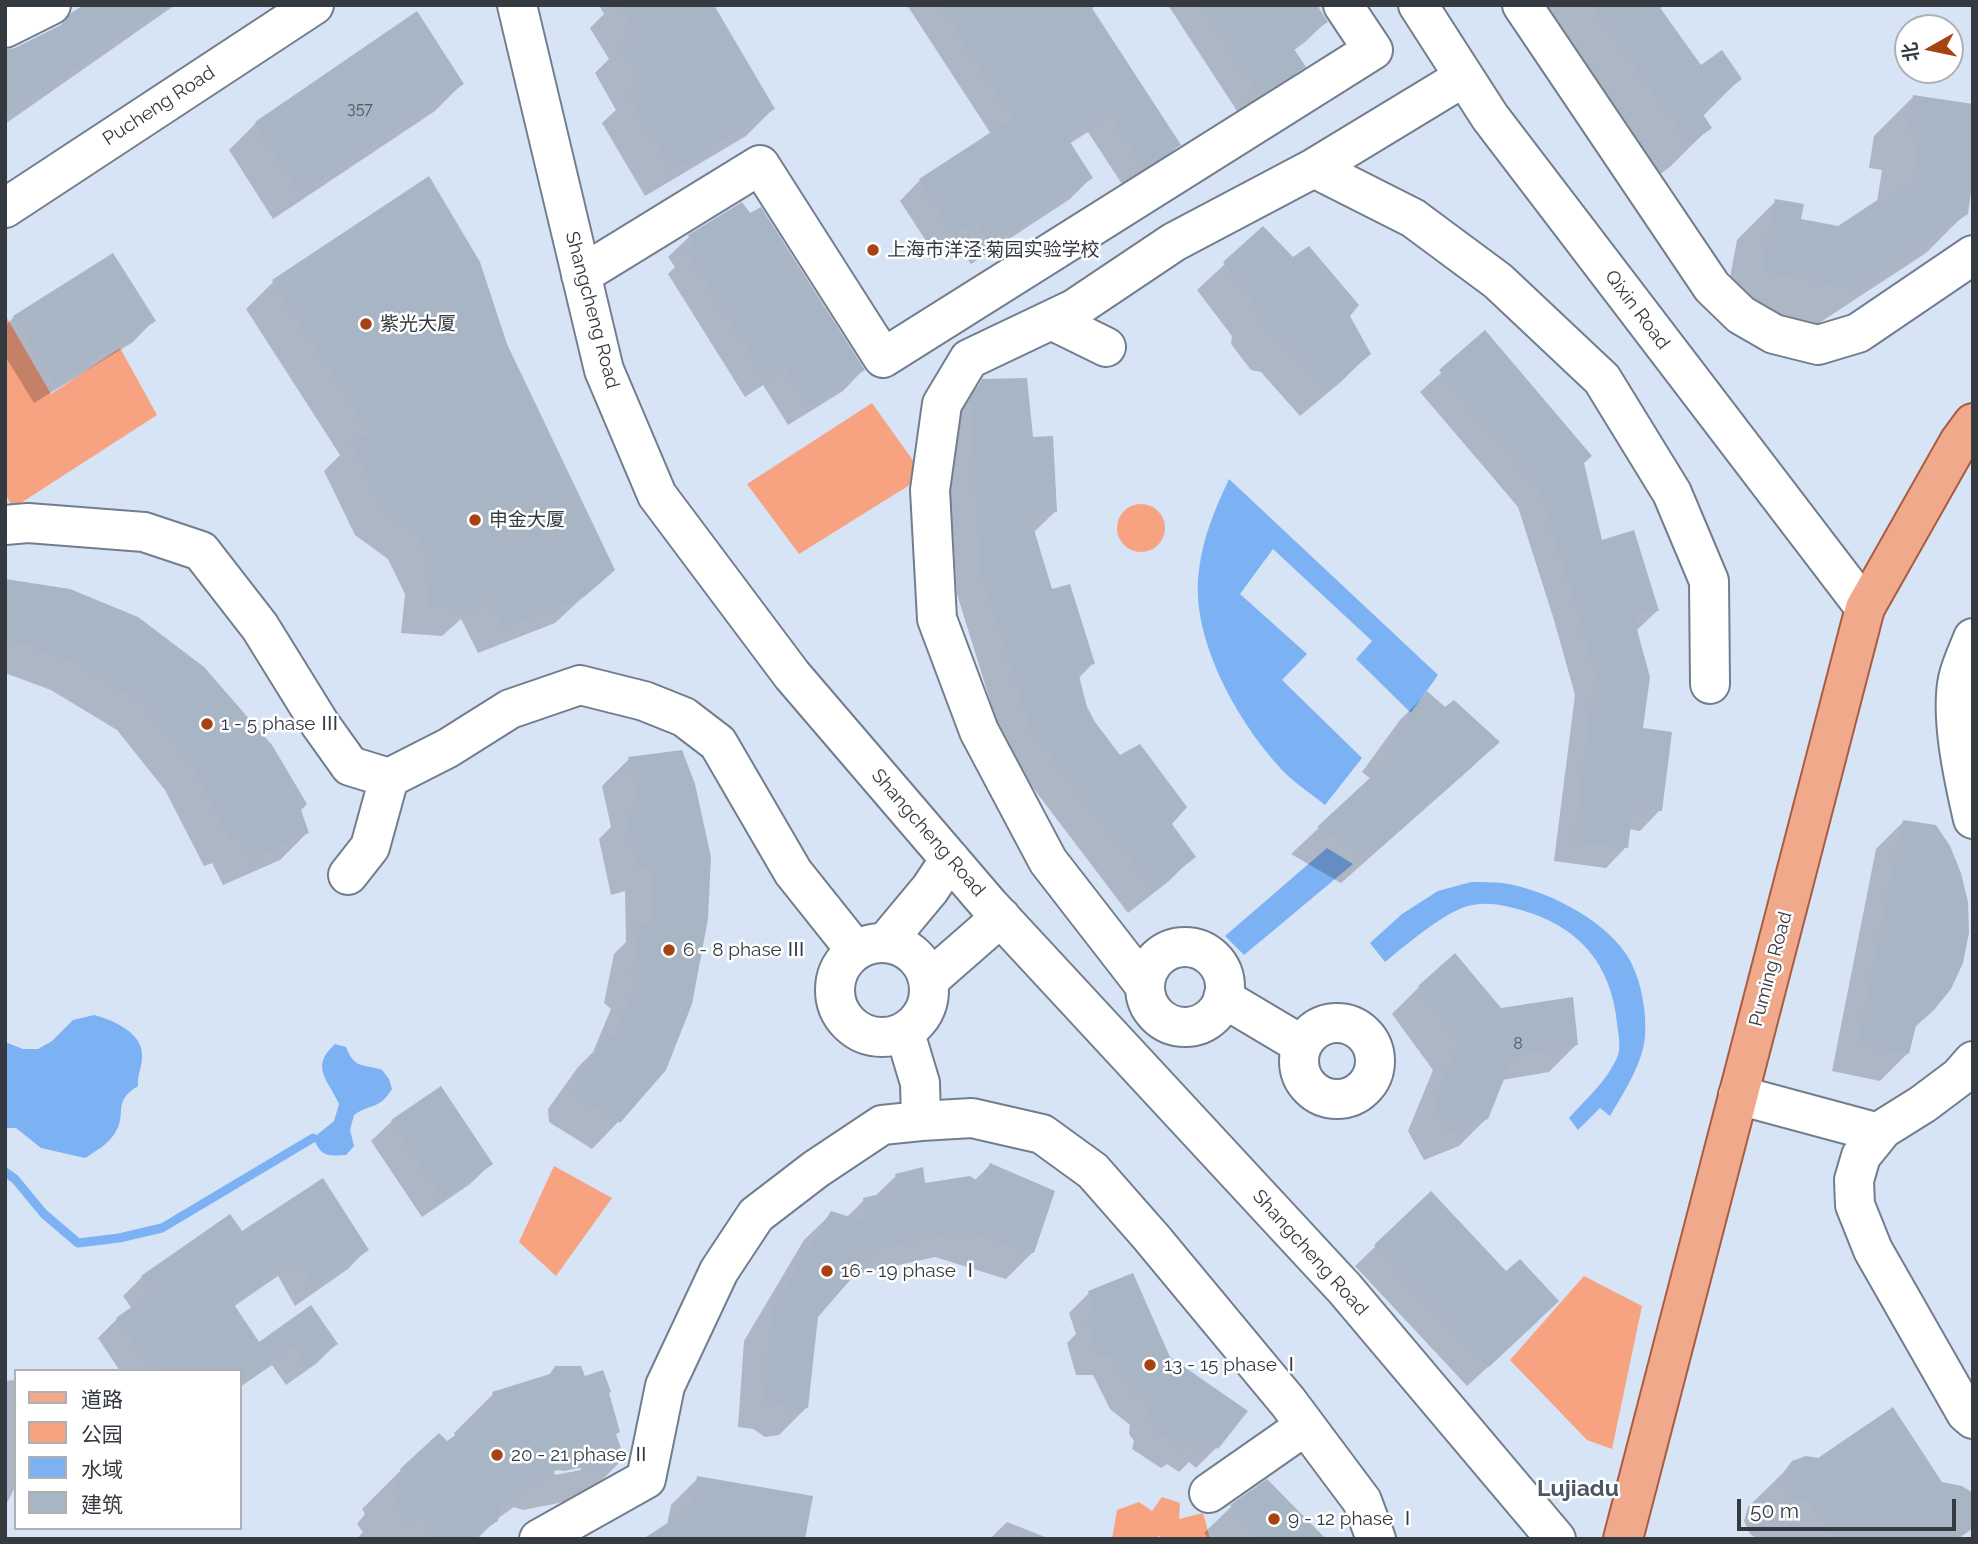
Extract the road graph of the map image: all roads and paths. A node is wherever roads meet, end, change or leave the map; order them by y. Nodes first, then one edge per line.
1 (51, 5) edge
2 (314, 5) edge
3 (517, 5) edge
4 (1343, 5) edge
5 (1418, 5) edge
6 (1522, 5) edge
7 (5, 28) edge
8 (1464, 77) junction
9 (1314, 168) junction
10 (5, 208) edge
11 (1973, 256) edge
12 (581, 275) junction
13 (1051, 320) junction
14 (1106, 346) dead end
15 (1973, 422) edge
16 (5, 525) edge
17 (1865, 608) junction
18 (1973, 638) edge
19 (1710, 684) dead end
20 (389, 778) junction
21 (1973, 819) edge
22 (950, 859) junction
23 (348, 875) dead end
24 (1001, 917) junction
25 (870, 947) junction
26 (929, 980) junction
27 (1223, 998) junction
28 (1153, 1003) junction
29 (905, 1033) junction
30 (1302, 1045) dead end
31 (1133, 1060) junction
32 (1973, 1061) edge
33 (1738, 1094) junction
34 (921, 1121) junction
35 (1879, 1133) junction
36 (1973, 1419) edge
37 (1305, 1426) junction
38 (1209, 1493) dead end
39 (539, 1539) edge
40 (1377, 1539) edge
41 (1556, 1539) edge
42 (1623, 1539) edge

1 - 7 street
2 - 10 street, Pucheng Road
3 - 12 street, Shangcheng Road
4 - 12 street
5 - 8 street, Qixin Road
6 - 11 street
8 - 9 street
8 - 17 street, Qixin Road
9 - 13 street
9 - 19 street
12 - 22 street, Shangcheng Road
13 - 14 street
13 - 28 street
15 - 17 main road, Puming Road
16 - 20 street
17 - 33 main road, Puming Road
18 - 21 street
20 - 23 street
20 - 25 street
22 - 24 street, Shangcheng Road
22 - 25 street
24 - 26 street
24 - 31 street, Shangcheng Road
25 - 26 street
25 - 29 street
26 - 29 street
27 - 28 street
27 - 28 street
27 - 30 street
28 - 31 street
29 - 34 street
31 - 41 street, Shangcheng Road
32 - 35 street
33 - 35 street
33 - 42 main road, Puming Road
34 - 37 street
34 - 39 street
35 - 36 street
37 - 38 street
37 - 40 street

